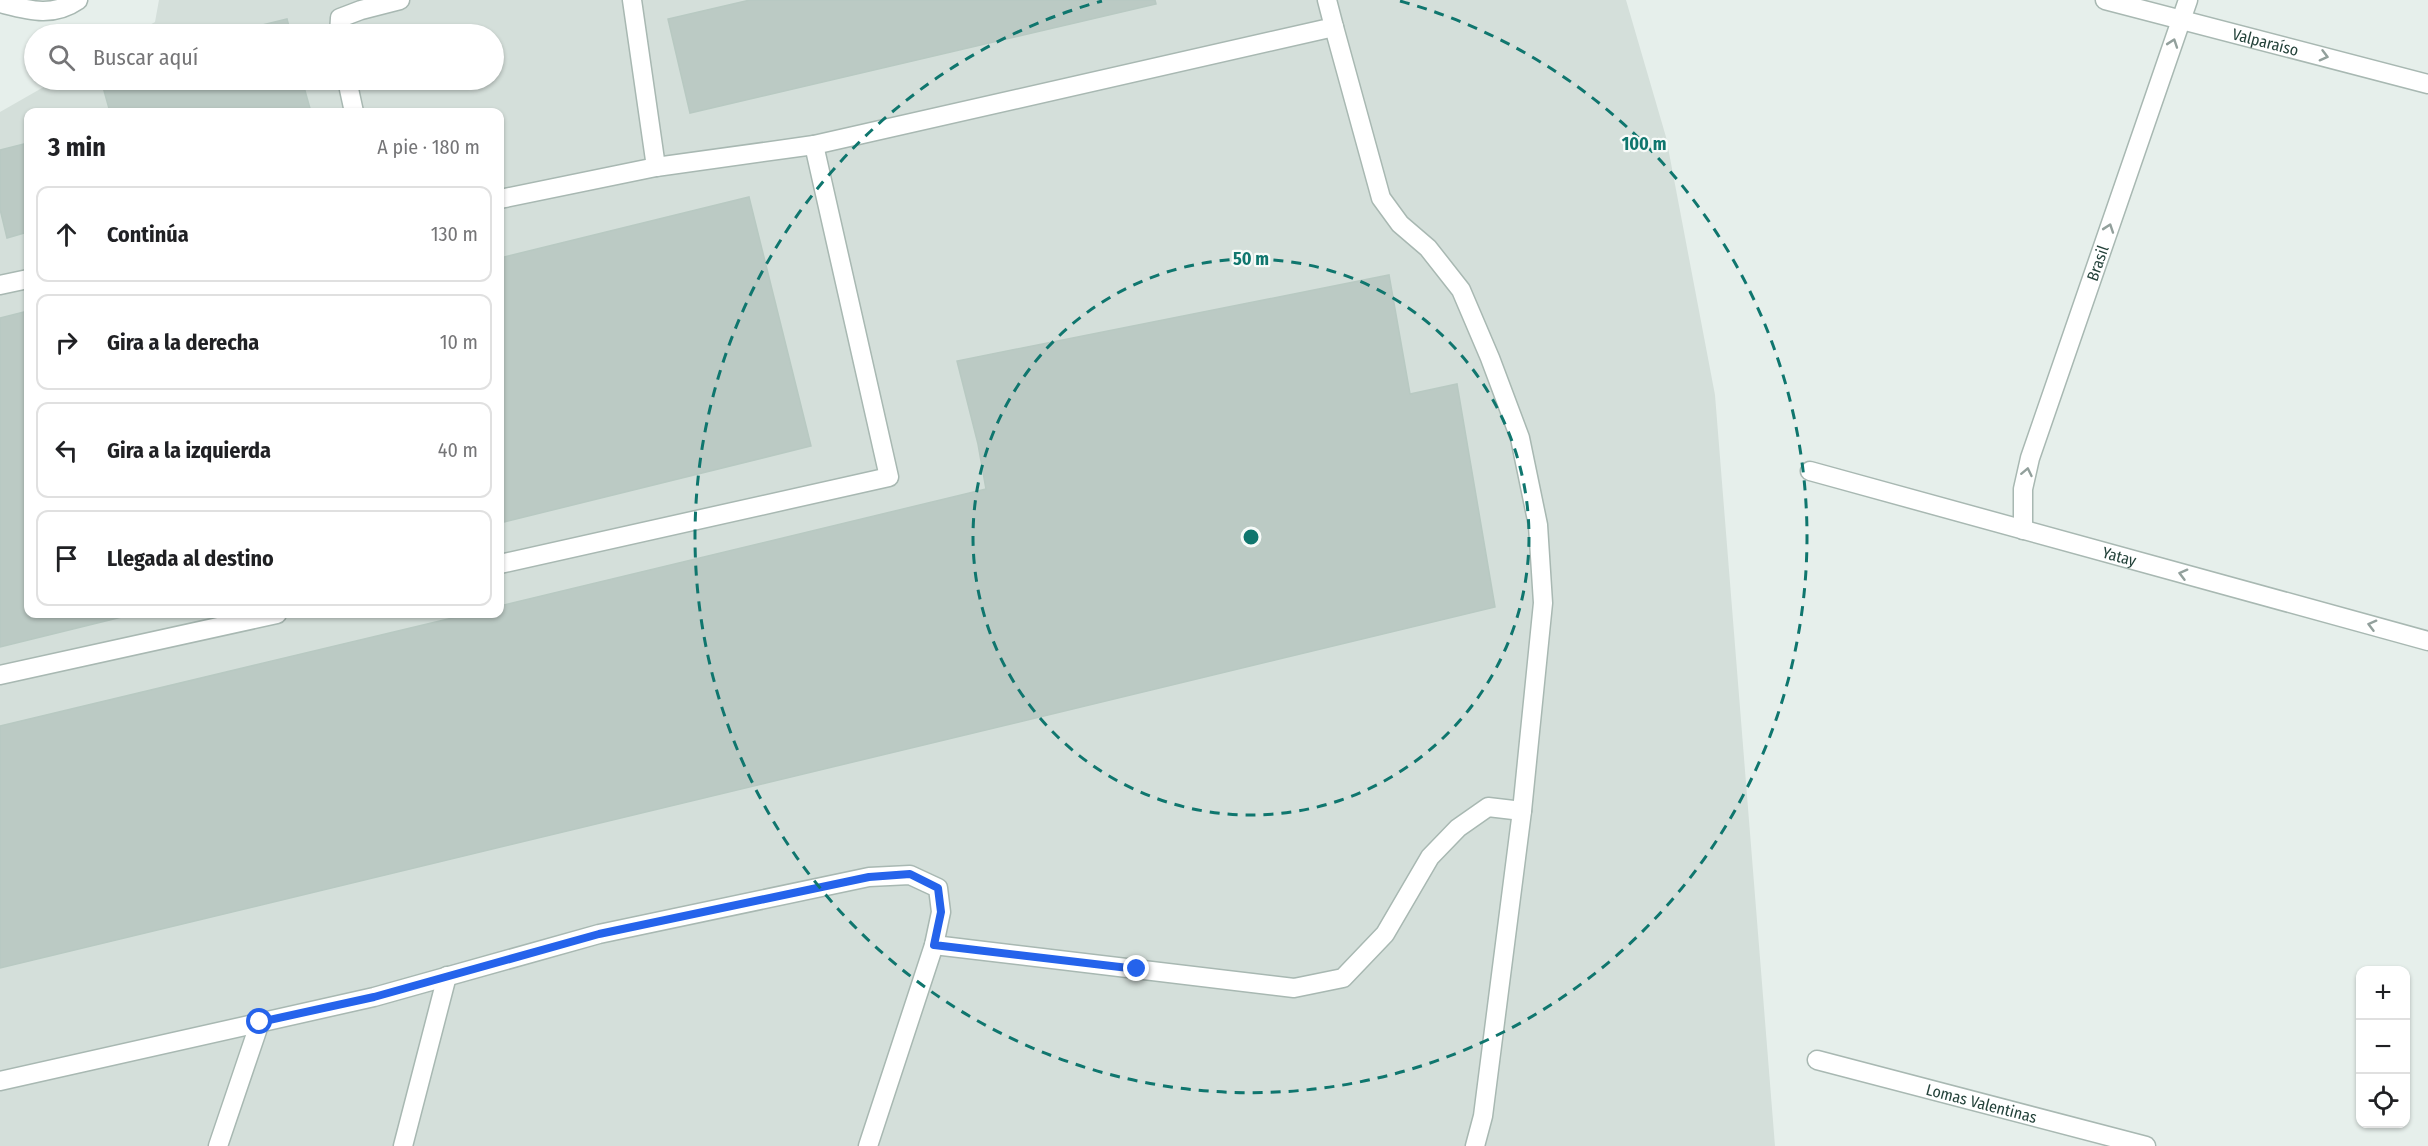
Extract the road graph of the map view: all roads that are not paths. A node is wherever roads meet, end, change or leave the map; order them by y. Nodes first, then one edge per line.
1 (400, 0) edge
2 (632, 0) edge
3 (1327, 0) edge
4 (2105, 0) edge
5 (2188, 0) edge
6 (0, 3) edge
7 (72, 4) edge
8 (2182, 18) junction
9 (340, 24) edge
10 (1334, 27) junction
11 (2428, 84) edge
12 (349, 90) edge
13 (353, 108) edge
14 (814, 145) junction
15 (656, 167) junction
16 (504, 198) edge
17 (24, 280) edge
18 (0, 285) edge
19 (1810, 471) dead end
20 (2023, 530) junction
21 (504, 563) edge
22 (259, 618) edge
23 (2428, 641) edge
24 (0, 675) edge
25 (1522, 811) junction
26 (934, 945) junction
27 (447, 976) junction
28 (260, 1022) junction
29 (1817, 1060) dead end
30 (0, 1081) edge
31 (218, 1146) edge
32 (403, 1146) edge
33 (868, 1146) edge
34 (1475, 1146) edge
35 (2146, 1146) edge

1 - 9 street
2 - 15 street
3 - 10 street
4 - 8 street, Valparaíso
5 - 8 street, Brasil
6 - 7 street
8 -> 11 street, Valparaíso
20 -> 8 street, Brasil
10 - 14 street
10 - 25 street
12 - 13 street
14 - 15 street
14 - 21 street
15 - 16 street
17 - 18 street
19 - 20 street, Yatay
23 -> 20 street, Yatay
22 - 24 street
25 - 26 street
25 - 34 street
26 - 27 street
26 - 33 street
27 - 28 street
27 - 32 street
28 - 30 street
28 - 31 street
29 - 35 street, Lomas Valentinas

